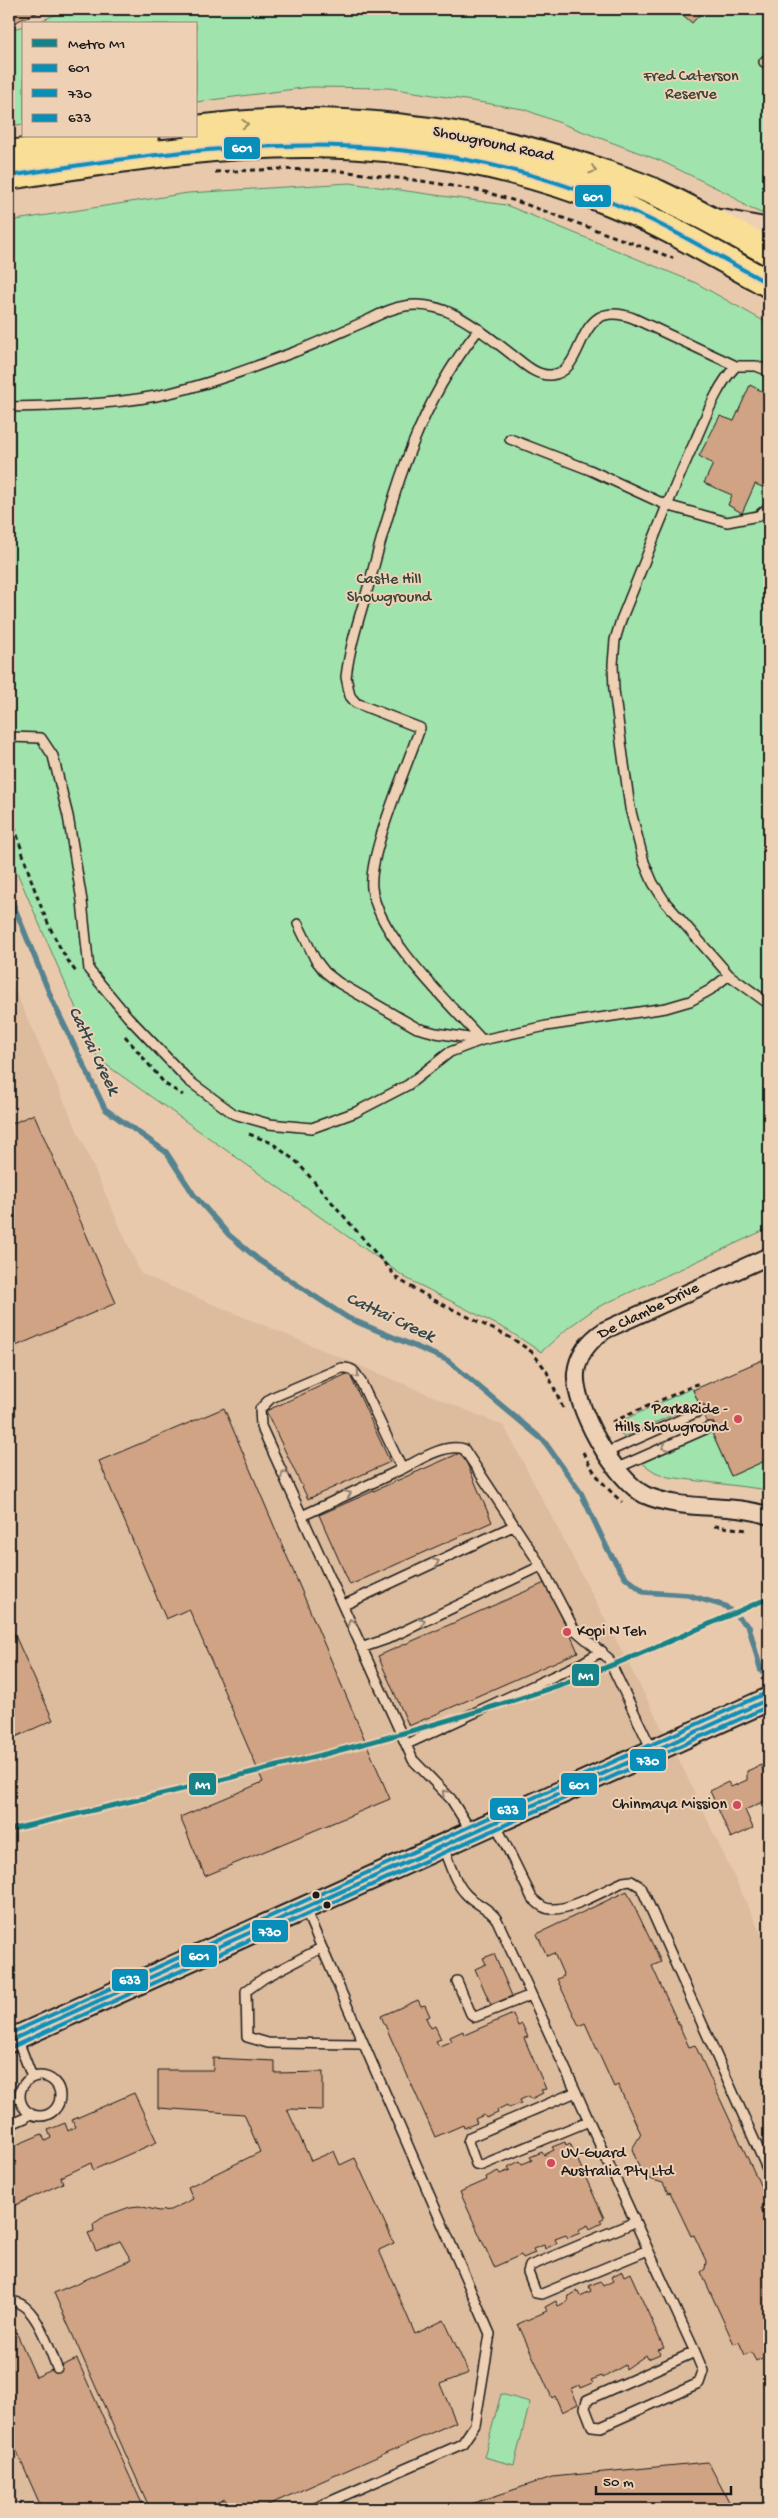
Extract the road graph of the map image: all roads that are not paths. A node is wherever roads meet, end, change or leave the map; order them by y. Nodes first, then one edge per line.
1 (198, 130) edge
2 (130, 138) edge
3 (9, 154) edge
4 (9, 176) edge
5 (704, 217) junction
6 (769, 230) edge
7 (769, 252) edge
8 (769, 284) edge
9 (478, 329) junction
10 (736, 366) junction
11 (769, 372) edge
12 (9, 407) edge
13 (510, 439) dead end
14 (666, 505) junction
15 (769, 507) edge
16 (9, 737) edge
17 (298, 924) dead end
18 (728, 974) junction
19 (769, 1004) edge
20 (482, 1040) junction
21 (769, 1256) edge
22 (702, 1410) dead end
23 (710, 1427) dead end
24 (605, 1454) junction
25 (402, 1469) junction
26 (615, 1469) junction
27 (304, 1515) junction
28 (769, 1516) edge
29 (513, 1526) junction
30 (541, 1566) junction
31 (344, 1605) junction
32 (361, 1648) junction
33 (602, 1651) junction
34 (769, 1699) edge
35 (407, 1744) junction
36 (653, 1752) junction
37 (495, 1823) junction
38 (472, 1834) junction
39 (443, 1847) junction
40 (304, 1909) junction
41 (321, 1948) junction
42 (457, 1981) dead end
43 (531, 1995) junction
44 (13, 2040) edge
45 (363, 2044) junction
46 (32, 2077) junction
47 (576, 2092) junction
48 (30, 2113) junction
49 (589, 2120) junction
50 (9, 2125) edge
51 (769, 2173) edge
52 (635, 2222) junction
53 (648, 2250) junction
54 (9, 2302) edge
55 (695, 2352) junction
56 (57, 2368) dead end
57 (312, 2509) edge

1 -> 5 main road, Showground Road
2 - 3 main road
4 - 8 main road, Showground Road
5 - 6 main road
5 - 7 main road, Showground Road
9 - 10 lane
9 - 12 lane
9 - 20 lane
10 - 11 lane
10 - 14 lane
13 - 14 lane
14 - 15 lane
14 - 18 lane
16 - 20 lane
17 - 20 lane
18 - 19 lane
18 - 20 lane
21 - 24 street, De Clambe Drive
22 - 24 lane
23 -> 26 lane
24 - 26 street, De Clambe Drive
27 -> 25 lane
27 -> 25 lane
25 - 29 lane
26 - 28 street, De Clambe Drive
27 - 31 lane
29 - 30 lane
31 -> 29 lane
32 -> 30 lane
30 - 33 lane
32 -> 31 lane
32 - 35 lane
33 - 35 lane
33 - 36 lane
34 - 36 main road
38 -> 35 lane
36 - 37 main road
37 - 38 main road
37 - 51 lane
38 - 39 main road
39 - 40 main road
39 - 43 lane
40 - 41 lane
40 - 44 main road
41 - 45 lane
41 - 45 lane
42 - 43 lane
43 - 47 lane
44 - 46 lane
45 - 57 lane
46 - 48 lane
46 - 48 lane
47 - 49 lane
47 - 49 lane
48 - 50 lane
49 - 52 lane
52 - 53 lane
52 - 53 lane
53 - 55 lane
54 - 56 lane
55 - 55 lane

